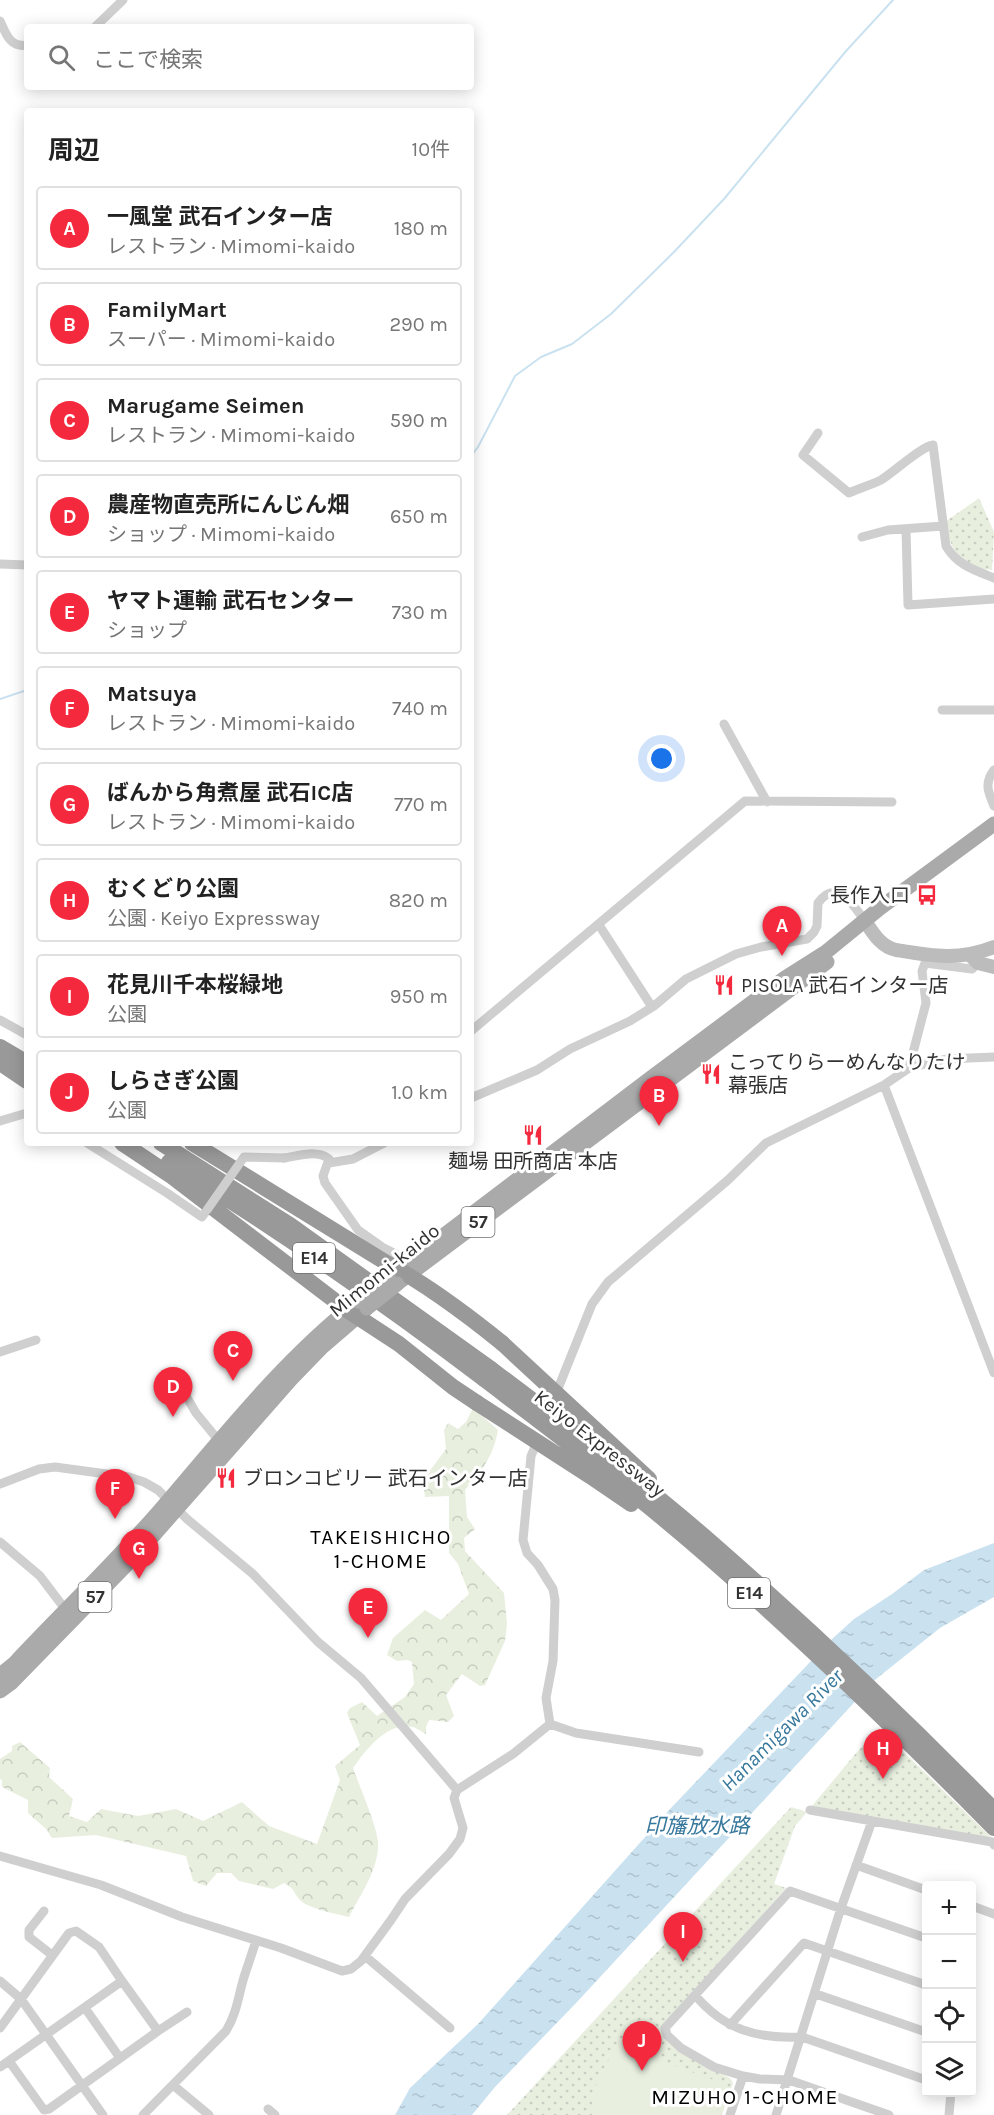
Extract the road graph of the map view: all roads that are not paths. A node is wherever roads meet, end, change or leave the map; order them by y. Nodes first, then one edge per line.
1 (123, 0) edge
2 (0, 21) edge
3 (97, 24) edge
4 (24, 45) edge
5 (818, 433) dead end
6 (943, 526) junction
7 (906, 528) junction
8 (862, 537) dead end
9 (0, 564) edge
10 (24, 565) edge
11 (994, 578) edge
12 (994, 599) edge
13 (942, 710) dead end
14 (994, 710) edge
15 (724, 724) dead end
16 (994, 770) edge
17 (766, 802) junction
18 (892, 802) dead end
19 (994, 806) edge
20 (994, 824) edge
21 (994, 835) edge
22 (599, 925) junction
23 (867, 925) junction
24 (994, 947) edge
25 (974, 959) junction
26 (994, 967) edge
27 (652, 1007) junction
28 (0, 1020) edge
29 (474, 1029) edge
30 (24, 1033) edge
31 (0, 1045) edge
32 (24, 1055) edge
33 (994, 1057) edge
34 (24, 1060) edge
35 (0, 1062) edge
36 (909, 1068) junction
37 (24, 1075) edge
38 (24, 1079) edge
39 (884, 1085) junction
40 (474, 1097) edge
41 (24, 1114) edge
42 (0, 1121) edge
43 (92, 1146) edge
44 (126, 1146) edge
45 (143, 1146) edge
46 (166, 1146) edge
47 (197, 1146) edge
48 (378, 1146) edge
49 (328, 1163) junction
50 (400, 1273) junction
51 (357, 1309) junction
52 (36, 1340) dead end
53 (0, 1352) edge
54 (172, 1372) dead end
55 (994, 1373) edge
56 (488, 1374) junction
57 (219, 1442) junction
58 (0, 1484) edge
59 (172, 1504) junction
60 (0, 1542) edge
61 (65, 1609) junction
62 (780, 1613) junction
63 (0, 1675) edge
64 (0, 1691) edge
65 (550, 1724) junction
66 (699, 1752) dead end
67 (457, 1790) junction
68 (810, 1810) dead end
69 (994, 1810) edge
70 (872, 1821) junction
71 (994, 1828) edge
72 (994, 1845) edge
73 (0, 1856) edge
74 (856, 1865) junction
75 (922, 1888) edge
76 (842, 1908) junction
77 (976, 1910) edge
78 (39, 1914) dead end
79 (994, 1914) edge
80 (922, 1936) edge
81 (256, 1941) junction
82 (828, 1951) junction
83 (52, 1955) junction
84 (365, 1956) junction
85 (0, 1981) edge
86 (122, 1981) junction
87 (922, 1983) edge
88 (816, 1994) junction
89 (695, 1995) junction
90 (21, 1999) junction
91 (85, 2008) junction
92 (181, 2012) dead end
93 (730, 2025) junction
94 (0, 2028) edge
95 (450, 2028) dead end
96 (922, 2030) edge
97 (158, 2031) junction
98 (47, 2035) junction
99 (802, 2037) junction
100 (120, 2058) junction
101 (9, 2061) junction
102 (0, 2067) edge
103 (743, 2076) junction
104 (922, 2078) edge
105 (789, 2080) junction
106 (173, 2085) junction
107 (82, 2086) junction
108 (951, 2097) edge
109 (104, 2115) edge
110 (143, 2115) edge
111 (209, 2115) edge
112 (730, 2115) edge
113 (776, 2115) edge
114 (889, 2115) edge
115 (949, 2115) edge

1 - 3 street
2 - 4 street
5 - 6 street
6 - 7 street
6 - 11 street
7 - 8 street
7 - 12 street
9 - 10 street
13 - 14 street
15 - 17 street
16 - 19 street
17 - 18 street
17 - 22 street
20 - 23 main road, Mimomi-kaido / 57
21 - 23 main road, Mimomi-kaido / 57
22 - 27 street
22 - 29 street
23 - 25 street
23 - 27 street
23 - 50 main road, Mimomi-kaido / 57
24 - 25 street
25 - 26 street
25 - 36 street
27 - 40 street
28 - 30 street
31 - 32 highway
31 - 34 highway
33 - 36 street
35 - 37 highway
35 - 38 highway
36 - 39 street
39 - 55 street
39 - 65 street
41 - 42 street
43 - 49 street, bridge
44 - 51 highway
45 - 56 highway, Keiyo Expressway / E14
46 - 56 highway, Keiyo Expressway / E14
47 - 50 highway
48 - 49 street
49 - 50 street
50 - 51 main road, Mimomi-kaido / 57, bridge
50 - 62 highway, bridge
51 - 57 main road, Mimomi-kaido / 57
51 - 59 main road, Mimomi-kaido / 57
51 - 62 highway, bridge
52 - 53 street
54 - 57 street
56 - 62 highway, Keiyo Expressway / E14, bridge
57 - 59 main road, Mimomi-kaido / 57
58 - 59 street
59 - 61 main road, Mimomi-kaido / 57
59 - 64 main road, Mimomi-kaido / 57
59 - 67 street
60 - 61 street
61 - 63 main road, Mimomi-kaido / 57
62 - 69 highway, Keiyo Expressway / E14, bridge
62 - 71 highway, Keiyo Expressway / E14, bridge
65 - 66 street
65 - 67 street
67 - 84 street
68 - 70 street
70 - 72 street
70 - 74 street
73 - 81 street
74 - 75 street
74 - 76 street
76 - 80 street
76 - 82 street
76 - 89 street
77 - 79 street
78 - 83 street
81 - 84 street
81 - 106 street
82 - 87 street
82 - 88 street
82 - 93 street
83 - 86 street
83 - 90 street
84 - 95 street
85 - 90 street
86 - 91 street
86 - 97 street
88 - 96 street
88 - 99 street
89 - 93 street
89 - 103 street
90 - 94 street
90 - 98 street
91 - 98 street
91 - 100 street
92 - 97 street
93 - 99 street
97 - 100 street
98 - 101 street
98 - 107 street
99 - 104 street
99 - 105 street
100 - 107 street
101 - 102 street
101 - 107 street
103 - 105 street
103 - 112 street
105 - 113 street
105 - 114 street
106 - 110 street
106 - 111 street
107 - 109 street
108 - 115 street

